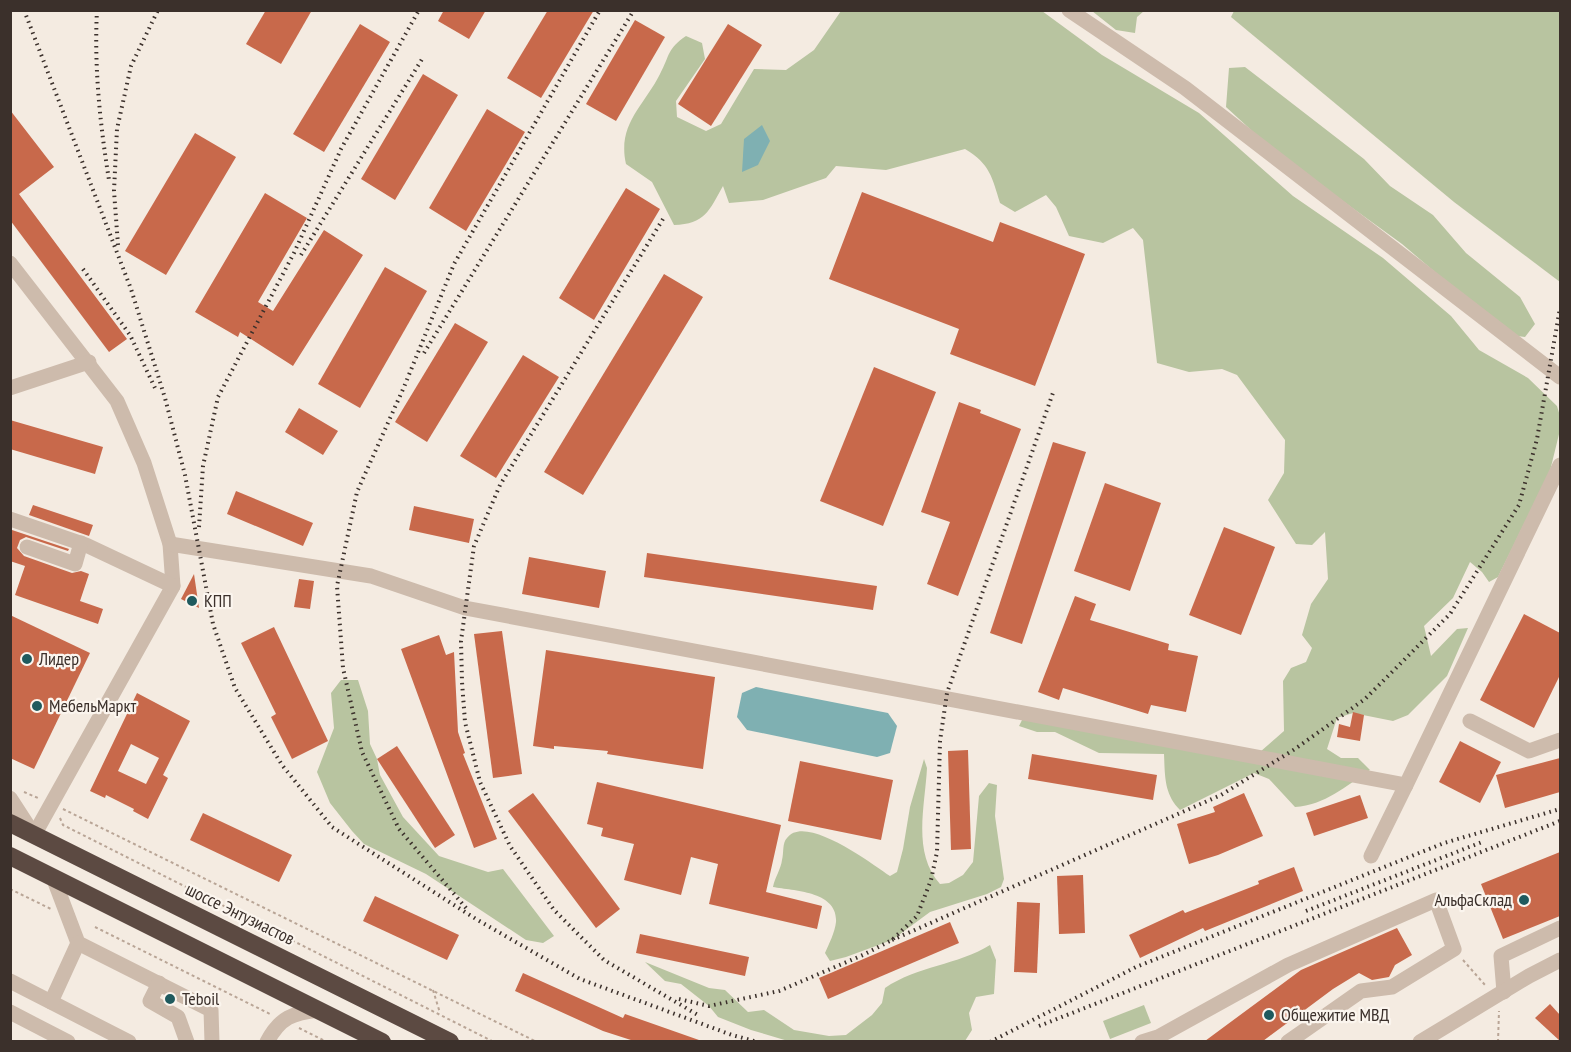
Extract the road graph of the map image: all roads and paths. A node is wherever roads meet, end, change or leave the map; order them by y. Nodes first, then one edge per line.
1 (1069, 10) edge
2 (10, 263) edge
3 (16, 279) edge
4 (89, 362) junction
5 (1560, 377) edge
6 (10, 388) edge
7 (1560, 465) edge
8 (10, 519) edge
9 (81, 543) junction
10 (170, 544) junction
11 (27, 547) dead end
12 (173, 586) junction
13 (1470, 721) dead end
14 (1560, 740) edge
15 (1406, 785) junction
16 (16, 794) edge
17 (51, 803) junction
18 (10, 824) edge
19 (34, 835) junction
20 (10, 856) edge
21 (1371, 856) dead end
22 (53, 878) junction
23 (10, 888) edge
24 (56, 912) dead end
25 (94, 927) dead end
26 (1560, 928) edge
27 (78, 943) junction
28 (1454, 949) junction
29 (1560, 960) edge
30 (10, 981) edge
31 (159, 983) junction
32 (1485, 985) dead end
33 (433, 990) junction
34 (1501, 998) junction
35 (51, 1002) junction
36 (319, 1010) junction
37 (10, 1012) edge
38 (441, 1015) junction
39 (283, 1020) junction
40 (1159, 1039) edge
41 (68, 1041) edge
42 (129, 1041) edge
43 (187, 1041) edge
44 (212, 1041) edge
45 (267, 1041) edge
46 (327, 1041) edge
47 (382, 1041) edge
48 (450, 1041) edge
49 (494, 1041) edge
50 (537, 1041) edge
51 (1142, 1041) edge
52 (1288, 1041) edge
53 (1420, 1041) edge
54 (1498, 1041) edge

1 - 5 street
2 - 3 street
3 - 4 street
4 - 6 street
4 - 10 street
7 - 15 street
8 - 9 street
9 - 11 street
9 - 12 street
10 - 12 street
10 - 15 street
12 - 17 street
13 - 14 street
15 - 21 street
16 - 17 path
16 - 19 street
17 - 19 street
17 - 33 path
17 - 38 path
18 - 19 highway, шоссе Энтузиастов
19 - 48 highway, шоссе Энтузиастов
20 - 22 highway
22 - 27 street
22 - 36 highway
23 - 24 path
25 - 39 path
26 - 34 street
27 - 31 street
27 - 35 street
28 - 32 path
28 - 40 street
28 - 52 street
29 - 34 street
30 - 35 street
31 - 43 street
31 - 44 street
33 - 38 path
33 - 50 path
34 - 53 street
34 - 54 path
35 - 42 street
36 - 39 street
36 - 47 highway
37 - 41 street
38 - 49 path
39 - 45 street
39 - 46 path
40 - 51 street

